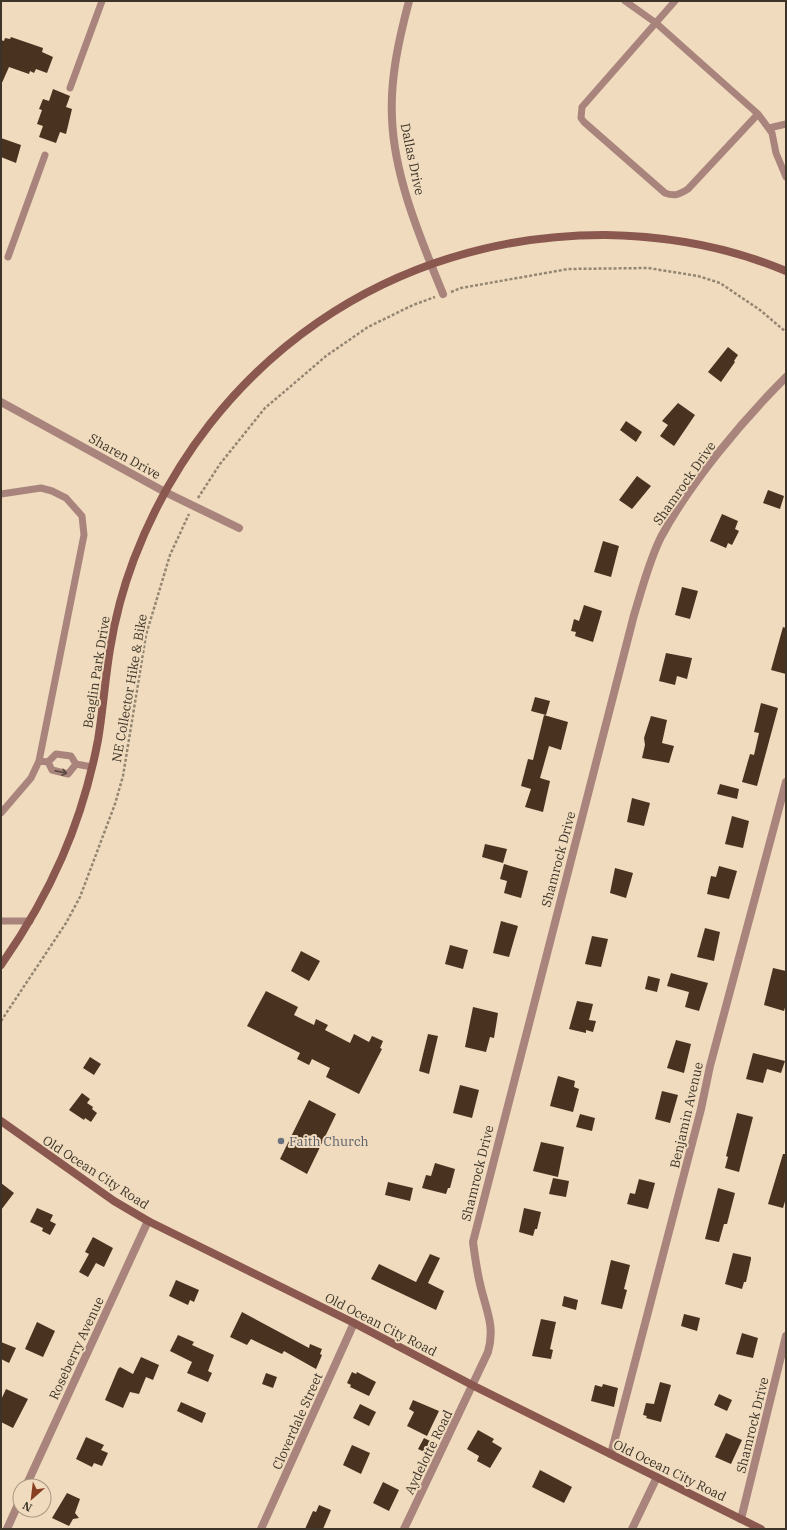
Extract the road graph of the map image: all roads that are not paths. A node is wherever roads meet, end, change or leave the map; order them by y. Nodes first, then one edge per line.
1 (102, 1) edge
2 (409, 1) edge
3 (625, 1) edge
4 (675, 1) edge
5 (656, 23) junction
6 (70, 88) dead end
7 (758, 114) junction
8 (786, 124) edge
9 (769, 128) junction
10 (45, 155) dead end
11 (786, 177) edge
12 (8, 257) dead end
13 (431, 264) junction
14 (786, 271) edge
15 (443, 294) road end
16 (786, 377) edge
17 (1, 402) edge
18 (165, 492) junction
19 (1, 494) edge
20 (239, 528) dead end
21 (39, 761) junction
22 (48, 762) junction
23 (76, 764) junction
24 (92, 767) junction
25 (786, 782) edge
26 (1, 812) edge
27 (1, 921) edge
28 (30, 922) junction
29 (1, 965) edge
30 (1, 1121) edge
31 (148, 1221) junction
32 (354, 1323) junction
33 (786, 1336) edge
34 (474, 1386) junction
35 (611, 1454) junction
36 (657, 1477) junction
37 (30, 1478) edge
38 (12, 1518) edge
39 (741, 1519) junction
40 (7, 1529) edge
41 (261, 1529) edge
42 (404, 1529) edge
43 (632, 1529) edge
44 (761, 1529) edge

1 - 6 lane
2 - 13 street, Dallas Drive
3 - 5 lane
4 - 5 lane
5 - 7 lane
5 - 7 lane
7 - 9 lane
8 - 9 lane
9 - 11 lane
10 - 12 lane
13 - 14 main road, Beaglin Park Drive
13 - 15 street, Dallas Drive
13 - 18 main road, Beaglin Park Drive
16 - 34 street, Shamrock Drive
17 - 18 street, Sharen Drive
18 - 20 street, Sharen Drive
18 - 24 main road, Beaglin Park Drive
19 - 21 lane
21 - 22 lane
21 - 26 lane
22 - 23 lane
22 -> 23 lane
23 - 24 lane
24 - 28 main road, Beaglin Park Drive
25 - 35 street, Benjamin Avenue
27 - 28 lane
28 - 29 main road, Beaglin Park Drive
30 - 31 main road, Old Ocean City Road
31 - 32 main road, Old Ocean City Road
31 - 37 street, Roseberry Avenue
32 - 34 main road, Old Ocean City Road
32 - 41 street, Cloverdale Street
33 - 39 street, Shamrock Drive
34 - 35 main road, Old Ocean City Road
34 - 42 street, Aydelotte Road
35 - 36 main road, Old Ocean City Road
36 - 39 main road, Old Ocean City Road
36 - 43 street
38 - 40 street
39 - 44 main road, Old Ocean City Road

